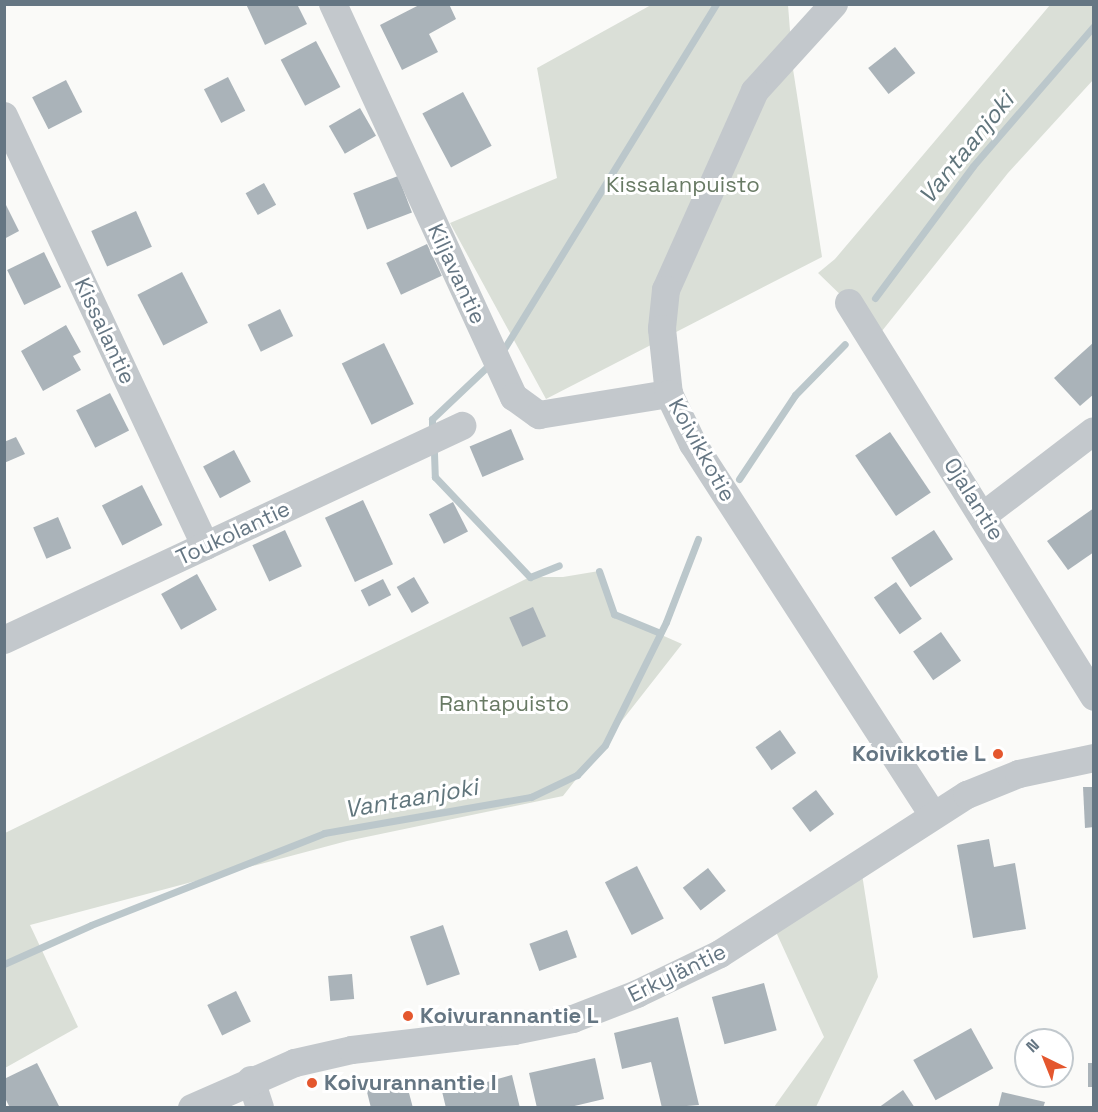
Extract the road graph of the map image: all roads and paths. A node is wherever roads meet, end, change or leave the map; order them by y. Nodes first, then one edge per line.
1 (333, 4) edge
2 (821, 9) edge
3 (4, 116) edge
4 (849, 303) dead end
5 (669, 394) junction
6 (462, 426) dead end
7 (1094, 430) edge
8 (984, 515) junction
9 (206, 546) junction
10 (4, 640) edge
11 (1094, 697) edge
12 (1094, 758) edge
13 (933, 815) junction
14 (251, 1080) junction
15 (192, 1107) edge
16 (260, 1107) edge

1 - 5 street, Kiljavantie
2 - 5 street, Koivikkotie
3 - 9 street, Kissalantie
4 - 8 street, Ojalantie
5 - 13 street, Koivikkotie
6 - 9 street, Toukolantie
7 - 8 street
8 - 11 street, Ojalantie
9 - 10 street, Toukolantie
12 - 13 street, Erkyläntie
13 - 14 street, Erkyläntie
14 - 15 street, Erkyläntie
14 - 16 street

